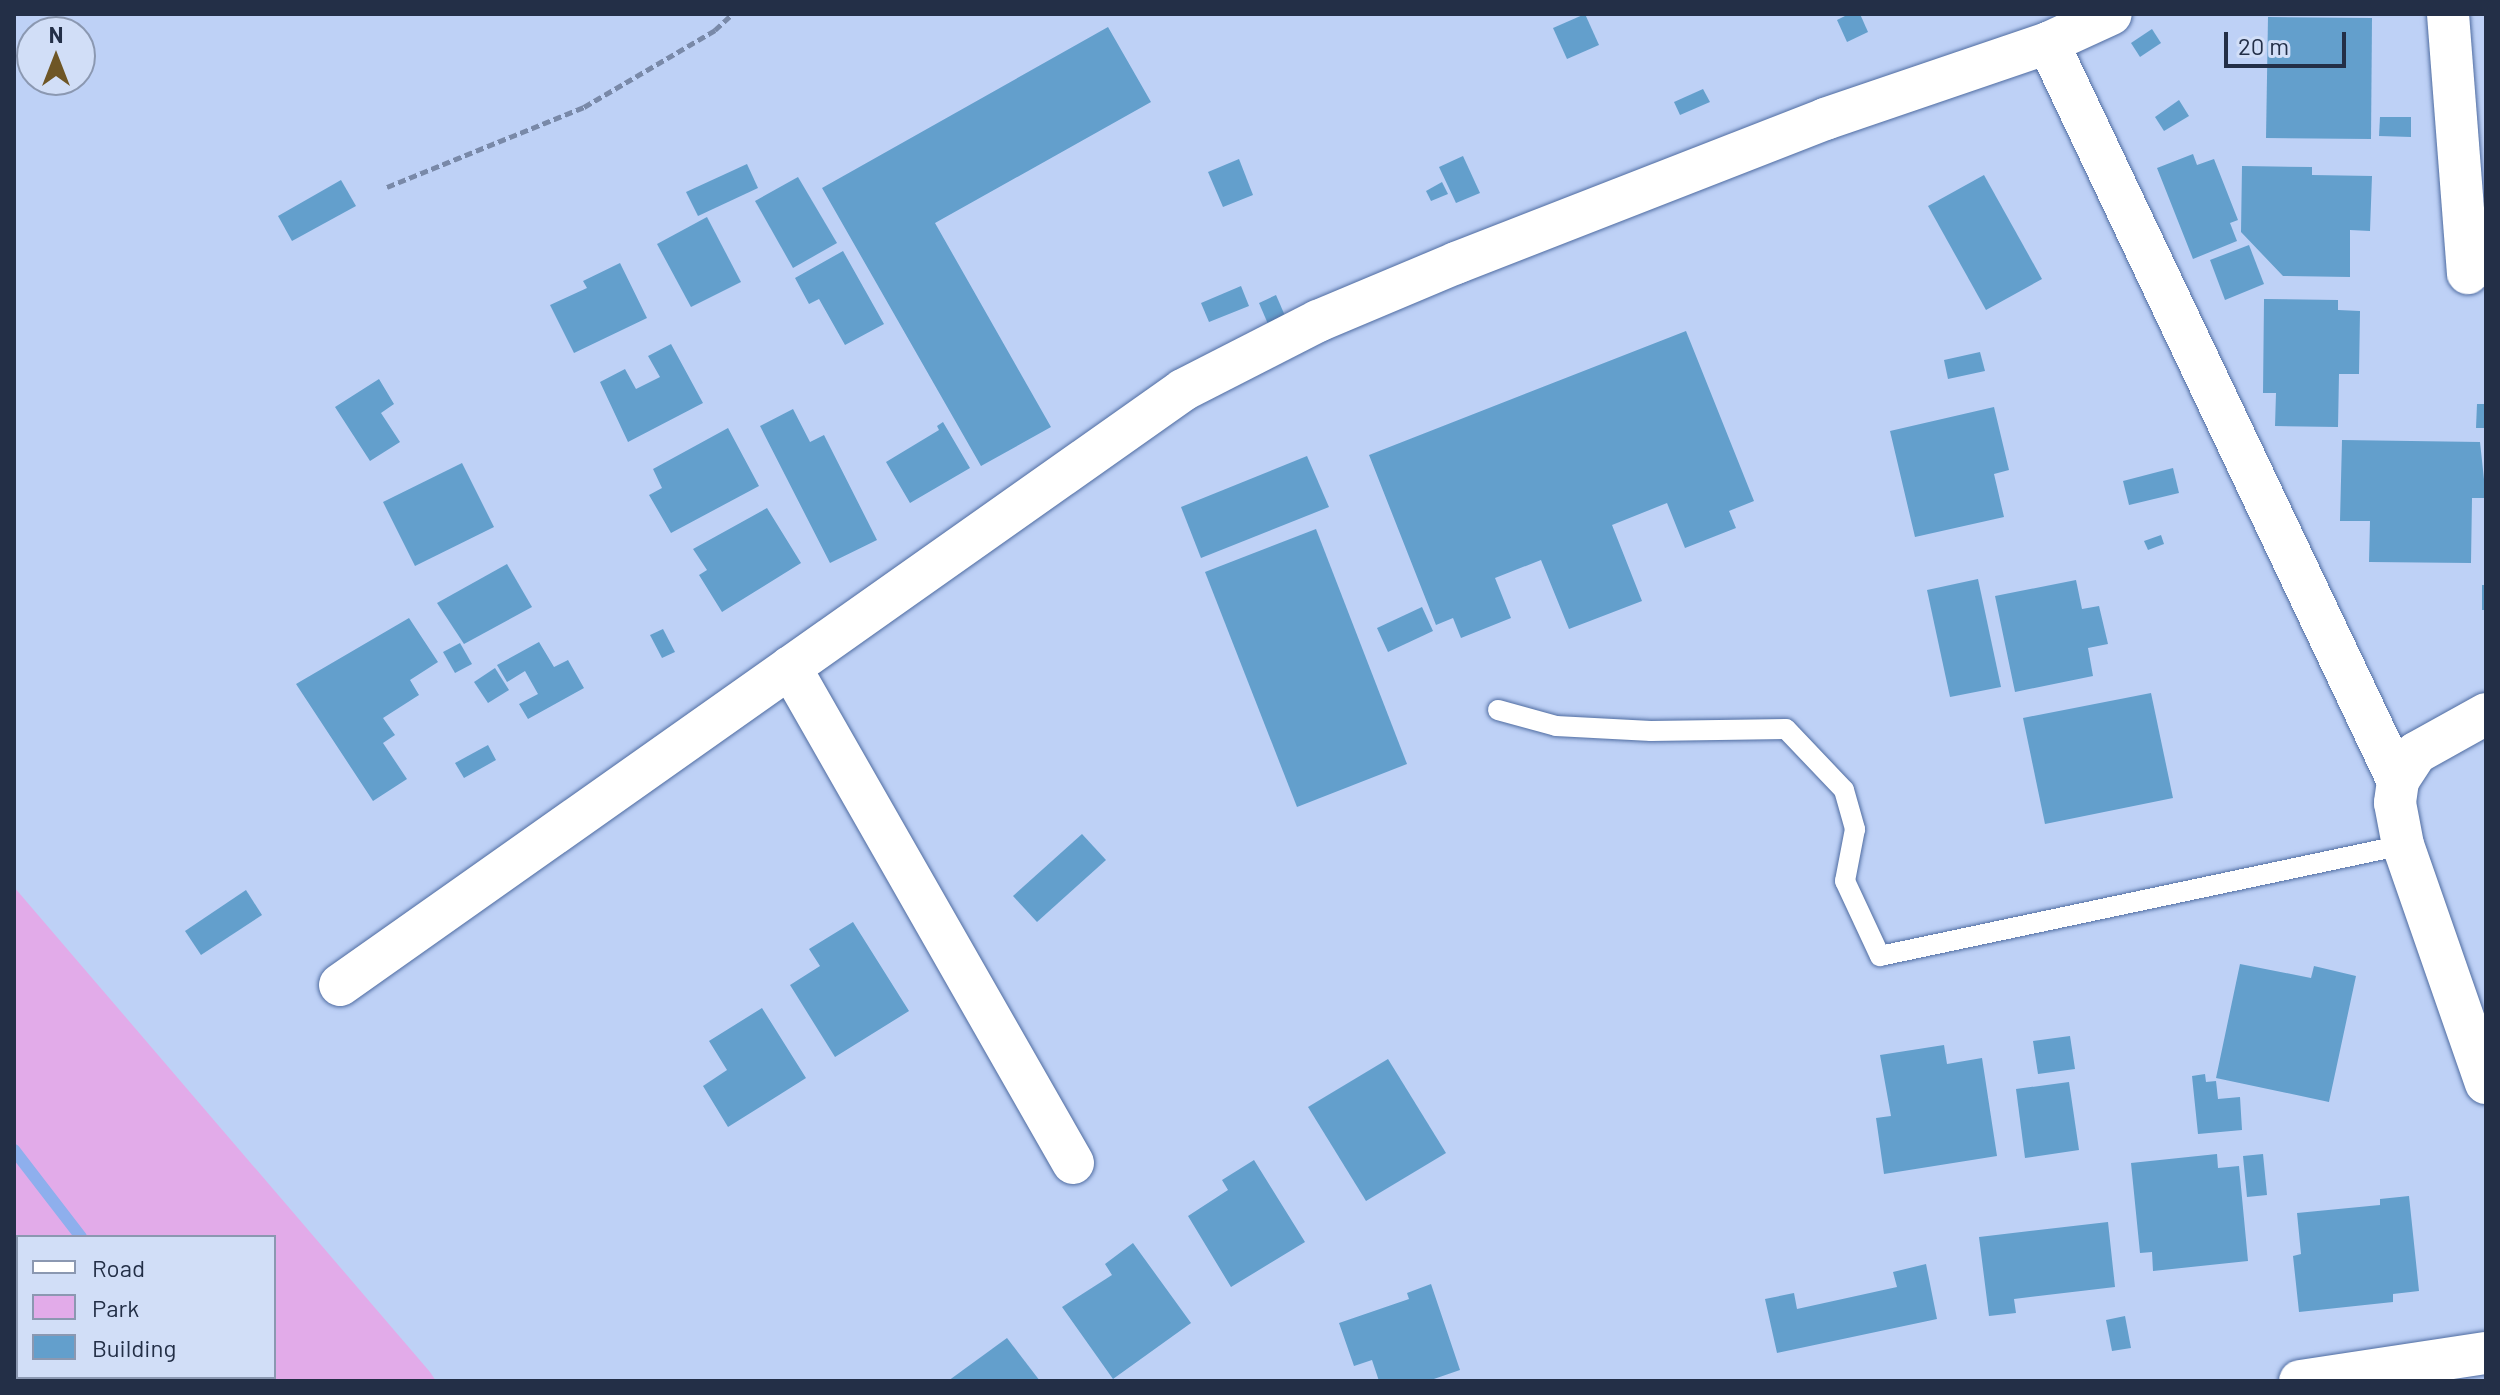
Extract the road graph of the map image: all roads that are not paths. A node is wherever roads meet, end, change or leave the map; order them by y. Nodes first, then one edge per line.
1 (2111, 14) edge
2 (2448, 14) edge
3 (2048, 43) junction
4 (2468, 273) dead end
5 (790, 667) junction
6 (1498, 710) dead end
7 (2486, 714) edge
8 (2398, 781) junction
9 (2403, 845) junction
10 (340, 985) dead end
11 (2486, 1083) edge
12 (1073, 1163) dead end
13 (2486, 1353) edge
14 (2300, 1381) edge

1 - 3 street
2 - 4 street
3 - 5 street
3 - 8 street
5 - 10 street
5 - 12 street
6 - 9 lane
7 - 8 street
8 - 9 street
9 - 11 street
13 - 14 street

